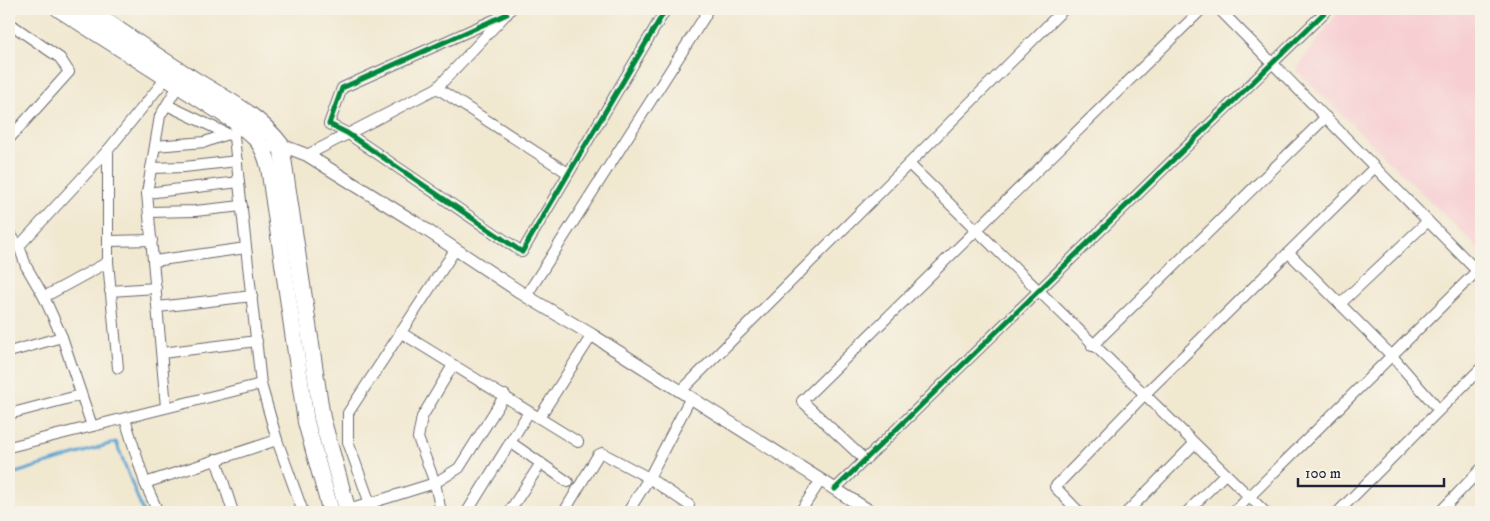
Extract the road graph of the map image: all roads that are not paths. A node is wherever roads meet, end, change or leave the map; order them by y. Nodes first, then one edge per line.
1 (58, 9) edge
2 (88, 9) edge
3 (666, 9) edge
4 (707, 9) edge
5 (1064, 9) edge
6 (1202, 9) edge
7 (1219, 9) edge
8 (1328, 9) edge
9 (509, 12) edge
10 (9, 23) edge
11 (1273, 63) junction
12 (177, 78) junction
13 (437, 88) junction
14 (167, 105) junction
15 (1326, 117) junction
16 (235, 125) junction
17 (347, 133) junction
18 (9, 139) edge
19 (281, 145) junction
20 (155, 146) junction
21 (264, 148) junction
22 (108, 150) junction
23 (307, 155) junction
24 (237, 161) junction
25 (909, 164) junction
26 (1375, 167) junction
27 (151, 168) junction
28 (568, 173) junction
29 (239, 182) junction
30 (146, 193) junction
31 (242, 206) junction
32 (149, 212) junction
33 (1428, 221) junction
34 (975, 231) junction
35 (9, 234) edge
36 (152, 240) junction
37 (110, 241) junction
38 (18, 246) junction
39 (246, 248) junction
40 (455, 250) junction
41 (1289, 254) junction
42 (154, 261) junction
43 (108, 262) junction
44 (1480, 271) edge
45 (156, 288) junction
46 (110, 291) junction
47 (1038, 292) junction
48 (252, 296) junction
49 (526, 296) junction
50 (44, 297) junction
51 (1340, 304) junction
52 (158, 307) junction
53 (400, 332) junction
54 (592, 335) junction
55 (62, 336) junction
56 (257, 341) junction
57 (1092, 346) junction
58 (9, 352) edge
59 (162, 353) junction
60 (1392, 356) junction
61 (453, 365) junction
62 (118, 368) dead end
63 (1480, 372) edge
64 (261, 384) junction
65 (686, 394) junction
66 (81, 395) junction
67 (505, 395) junction
68 (1144, 396) junction
69 (166, 407) junction
70 (1439, 410) junction
71 (529, 412) junction
72 (9, 414) edge
73 (125, 418) junction
74 (539, 418) junction
75 (92, 426) junction
76 (277, 440) junction
77 (510, 442) junction
78 (578, 442) dead end
79 (1194, 444) junction
80 (9, 447) edge
81 (216, 459) junction
82 (865, 460) junction
83 (540, 463) junction
84 (1481, 469) edge
85 (1225, 474) junction
86 (649, 478) junction
87 (821, 480) junction
88 (568, 482) dead end
89 (145, 483) junction
90 (435, 483) junction
91 (834, 489) junction
92 (1249, 497) junction
93 (689, 505) dead end
94 (371, 508) edge
95 (158, 512) edge
96 (234, 512) edge
97 (303, 512) edge
98 (331, 512) edge
99 (346, 512) edge
100 (441, 512) edge
101 (468, 512) edge
102 (509, 512) edge
103 (564, 512) edge
104 (628, 512) edge
105 (800, 512) edge
106 (871, 512) edge
107 (1079, 512) edge
108 (1127, 512) edge
109 (1187, 512) edge
110 (1234, 512) edge
111 (1265, 512) edge
112 (1338, 512) edge
113 (1440, 512) edge

1 - 12 main road
2 - 12 main road
3 - 28 street
4 - 49 street
5 - 25 street
6 - 34 street
7 - 11 street
8 - 11 street
9 - 13 street
9 - 17 street
10 - 18 street
11 - 15 street
11 - 47 street
12 - 14 street
12 - 16 main road
12 - 22 street
13 - 17 street
13 - 28 street
14 - 16 street
14 - 20 street
15 - 26 street
15 - 57 street
16 - 19 main road
16 - 20 street
16 - 21 main road
16 - 24 street
17 - 23 street
17 - 28 street
19 - 21 street
19 - 23 street
19 - 99 main road
20 - 27 street
21 - 98 main road
22 - 37 street
22 - 38 street
23 - 40 street
24 - 27 street
24 - 29 street
25 - 34 street
25 - 65 street
26 - 33 street
26 - 41 street
27 - 30 street
29 - 30 street
29 - 31 street
30 - 32 street
31 - 32 street
31 - 39 street
32 - 36 street
33 - 44 street
33 - 51 street
34 - 47 street
34 - 82 street
35 - 38 street
36 - 37 street
36 - 42 street
37 - 43 street
38 - 50 street
39 - 42 street
39 - 48 street
40 - 49 street
40 - 53 street
41 - 51 street
41 - 68 street
42 - 45 street
43 - 46 street
43 - 50 street
44 - 60 street
45 - 46 street
45 - 52 street
46 - 62 street
47 - 57 street
47 - 82 street
48 - 52 street
48 - 56 street
49 - 54 street
50 - 55 street
51 - 60 street
52 - 59 street
53 - 61 street
53 - 94 street
54 - 65 street
54 - 74 street
55 - 58 street
55 - 66 street
56 - 59 street
56 - 64 street
57 - 68 street
59 - 69 street
60 - 70 street
60 - 92 street
61 - 67 street
61 - 90 street
63 - 70 street
64 - 69 street
64 - 76 street
65 - 86 street
65 - 87 street
66 - 72 street
66 - 75 street
67 - 71 street
67 - 90 street
68 - 79 street
68 - 107 street
69 - 73 street
70 - 112 street
71 - 74 street
71 - 77 street
73 - 75 street
73 - 89 street
74 - 78 street
75 - 80 street
76 - 81 street
76 - 97 street
77 - 83 street
77 - 101 street
79 - 85 street
79 - 108 street
81 - 89 street
81 - 96 street
82 - 91 street
83 - 88 street
83 - 102 street
84 - 113 street
85 - 92 street
85 - 109 street
86 - 93 street
86 - 103 street
86 - 104 street
87 - 91 street
87 - 105 street
89 - 95 street
90 - 94 street
90 - 100 street
91 - 106 street
92 - 110 street
92 - 111 street
94 - 99 street

